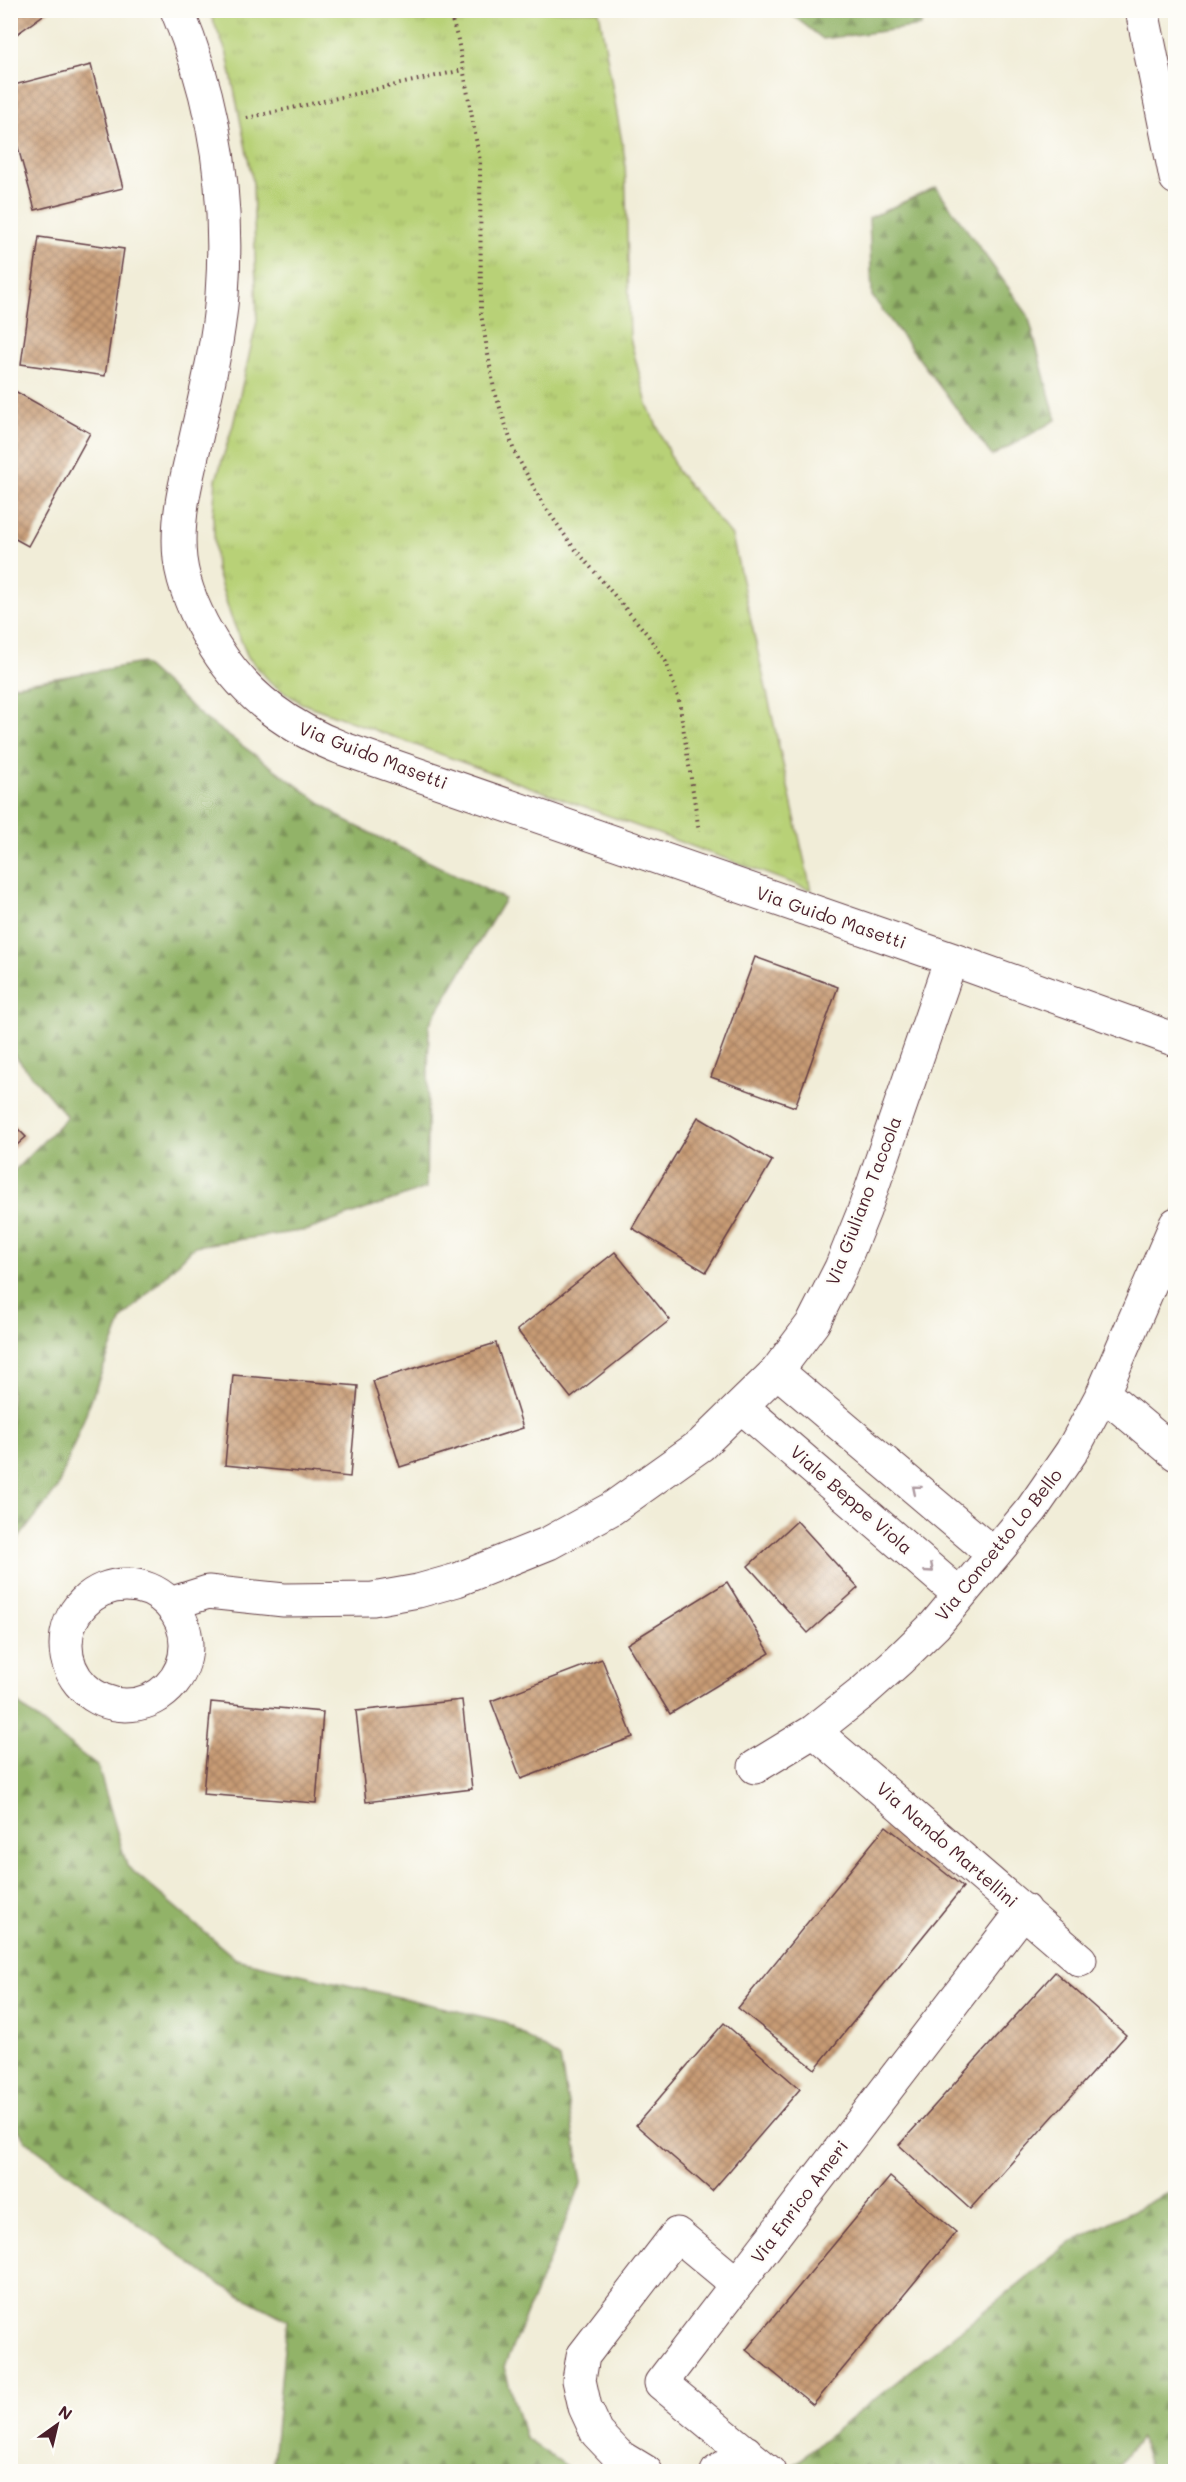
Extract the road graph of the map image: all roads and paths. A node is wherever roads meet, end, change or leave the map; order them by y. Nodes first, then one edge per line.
1 (177, 10) edge
2 (448, 10) edge
3 (1142, 10) edge
4 (463, 70) junction
5 (213, 126) junction
6 (1176, 178) edge
7 (705, 875) junction
8 (951, 959) junction
9 (1176, 1040) edge
10 (1176, 1224) edge
11 (777, 1371) junction
12 (1103, 1394) junction
13 (742, 1407) junction
14 (1176, 1454) edge
15 (993, 1554) junction
16 (959, 1594) junction
17 (171, 1604) dead end
18 (814, 1731) junction
19 (755, 1767) dead end
20 (1024, 1910) junction
21 (1080, 1960) dead end
22 (737, 2284) junction
23 (757, 2462) edge
24 (646, 2472) edge
25 (717, 2472) edge

1 - 5 street, Via Guido Masetti
2 - 4 path
3 - 6 street
4 - 5 path
4 - 7 path
5 - 7 street, Via Guido Masetti
7 - 8 street, Via Guido Masetti
8 - 9 street, Via Guido Masetti
8 - 11 street, Via Giuliano Taccola
10 - 12 street, Via Concetto Lo Bello
11 - 13 street, Via Giuliano Taccola
15 -> 11 street
12 - 14 street
12 - 15 street, Via Concetto Lo Bello
13 -> 16 street, Viale Beppe Viola
13 - 17 street, Via Giuliano Taccola
15 - 16 street, Via Concetto Lo Bello
16 - 18 street, Via Concetto Lo Bello
18 - 19 street, Via Concetto Lo Bello
18 - 20 street, Via Nando Martellini
20 - 21 street, Via Nando Martellini
20 - 22 street, Via Enrico Ameri
22 - 23 street, Via Enrico Ameri
22 - 24 street
23 - 25 street

